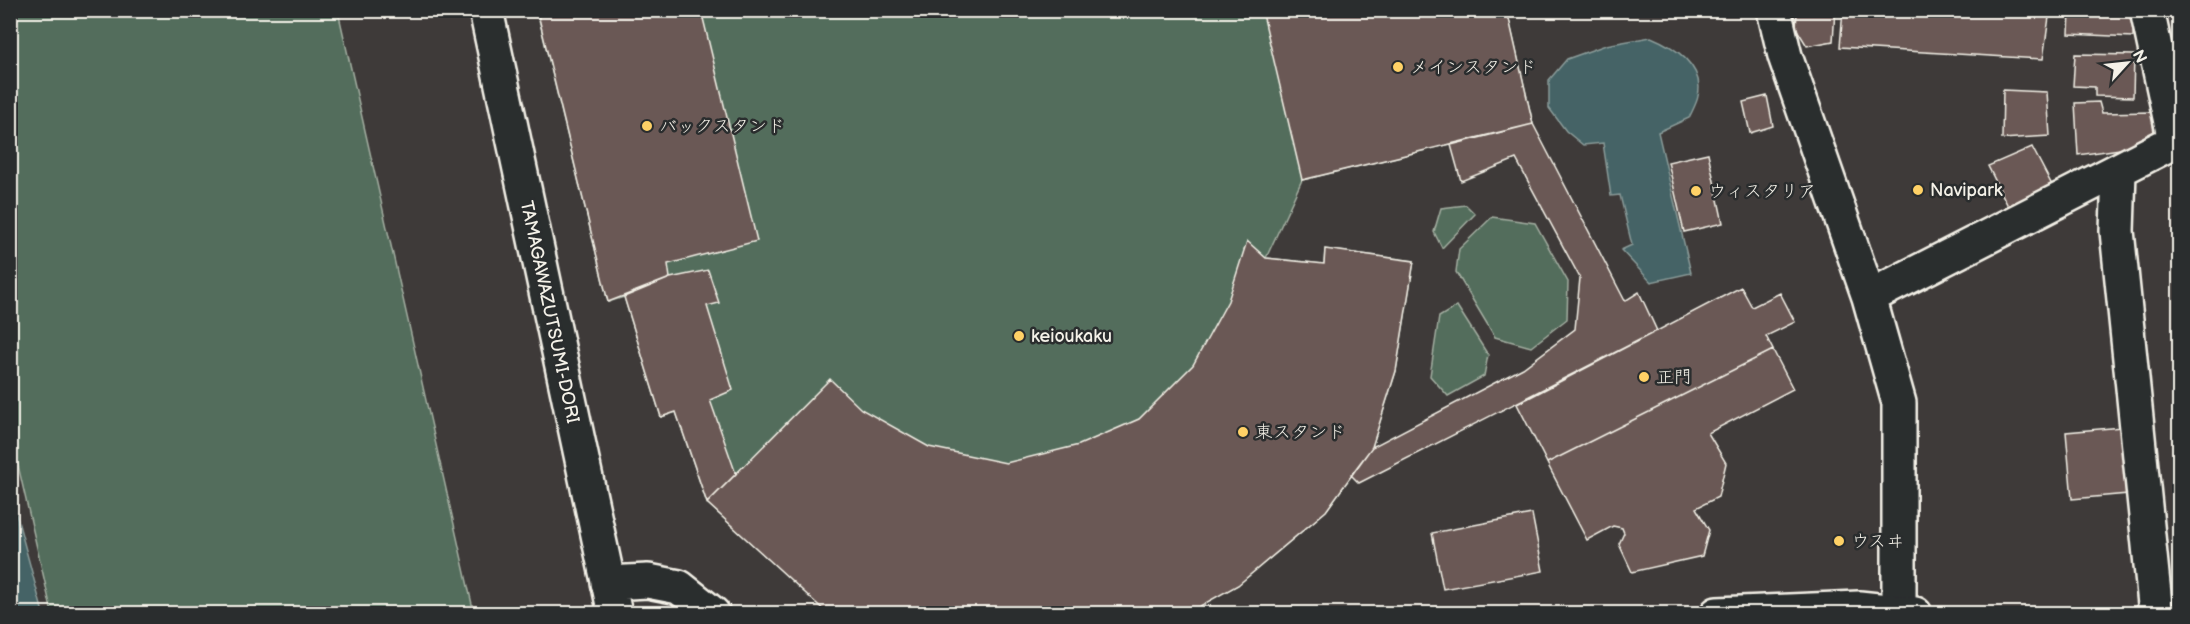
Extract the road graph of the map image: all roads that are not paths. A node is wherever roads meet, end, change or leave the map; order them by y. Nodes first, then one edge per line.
1 (486, 10) edge
2 (1774, 10) edge
3 (2148, 10) edge
4 (2120, 172) junction
5 (1869, 297) junction
6 (611, 598) edge
7 (1907, 612) edge
8 (713, 614) edge
9 (1717, 614) edge
10 (2156, 614) edge

1 - 6 street, TAMAGAWAZUTSUMI-DORI
2 - 5 street
3 - 4 street
4 - 5 street
4 - 10 street
5 - 7 street
6 - 8 street
7 - 9 street

